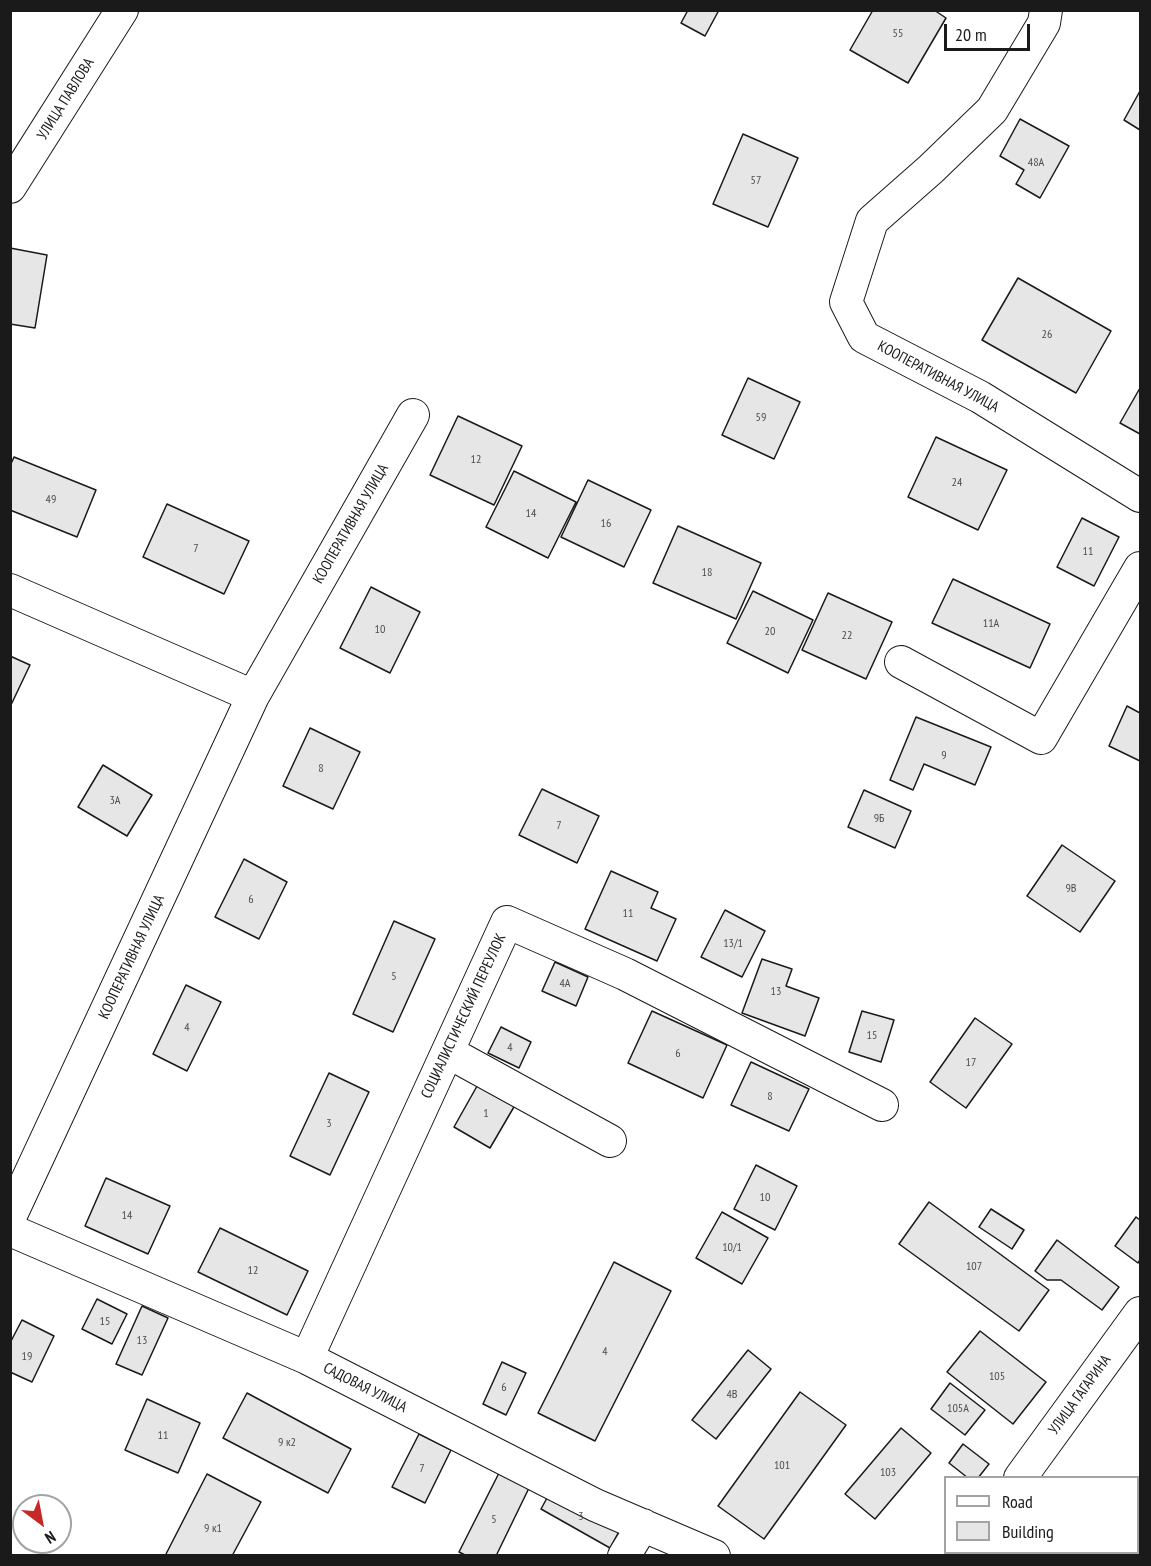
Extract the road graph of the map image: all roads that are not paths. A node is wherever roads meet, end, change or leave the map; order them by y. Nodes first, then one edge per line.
1 (122, 10) edge
2 (1046, 10) edge
3 (10, 188) edge
4 (414, 415) dead end
5 (1140, 496) edge
6 (1140, 568) edge
7 (10, 590) edge
8 (901, 662) dead end
9 (253, 696) junction
10 (448, 1052) junction
11 (882, 1105) dead end
12 (610, 1141) dead end
13 (10, 1217) edge
14 (10, 1230) edge
15 (1140, 1314) edge
16 (307, 1358) junction
17 (1021, 1476) edge
18 (643, 1525) junction
19 (624, 1556) edge
20 (714, 1556) edge

1 - 3 street, УЛИЦА ПАВЛОВА
2 - 5 street, КООПЕРАТИВНАЯ УЛИЦА
4 - 9 street, КООПЕРАТИВНАЯ УЛИЦА
6 - 8 street
7 - 9 street
9 - 13 street, КООПЕРАТИВНАЯ УЛИЦА
10 - 11 street, СОЦИАЛИСТИЧЕСКИЙ ПЕРЕУЛОК
10 - 12 street
10 - 16 street, СОЦИАЛИСТИЧЕСКИЙ ПЕРЕУЛОК
14 - 16 street, САДОВАЯ УЛИЦА
15 - 17 street, УЛИЦА ГАГАРИНА
16 - 18 street, САДОВАЯ УЛИЦА
18 - 19 street
18 - 20 street, САДОВАЯ УЛИЦА

